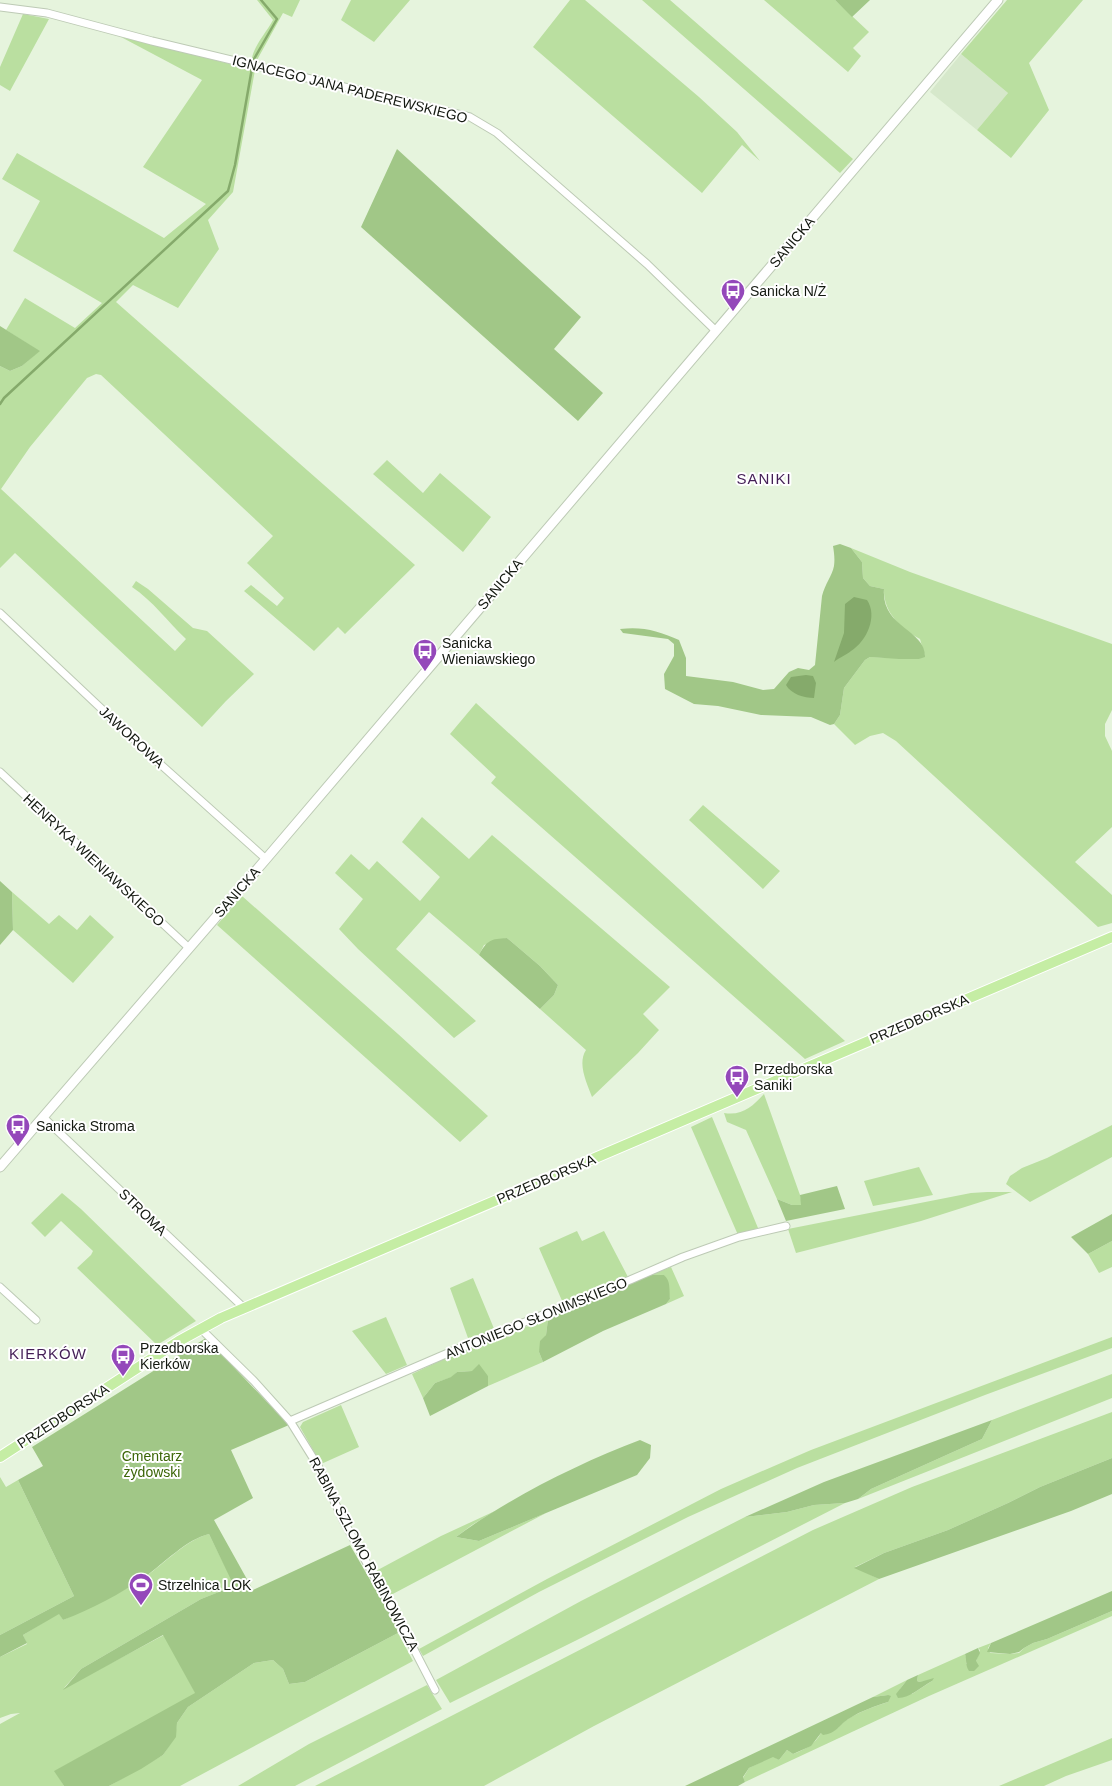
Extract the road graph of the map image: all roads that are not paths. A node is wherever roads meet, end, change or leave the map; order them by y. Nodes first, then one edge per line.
1 (998, 0) edge
2 (0, 7) edge
3 (716, 331) junction
4 (0, 613) edge
5 (0, 772) edge
6 (266, 858) junction
7 (1112, 937) edge
8 (189, 948) junction
9 (43, 1117) junction
10 (0, 1167) edge
11 (786, 1226) dead end
12 (0, 1287) edge
13 (244, 1308) junction
14 (36, 1320) dead end
15 (200, 1328) junction
16 (290, 1420) junction
17 (0, 1456) edge
18 (434, 1690) dead end

1 - 3 street, SANICKA
2 - 3 street, IGNACEGO JANA PADEREWSKIEGO
3 - 6 street, SANICKA
4 - 6 street, JAWOROWA
5 - 8 street, HENRYKA WIENIAWSKIEGO
6 - 8 street, SANICKA
7 - 13 main road, PRZEDBORSKA
8 - 9 street, SANICKA
9 - 10 street, SANICKA
9 - 13 street, STROMA
11 - 16 street, ANTONIEGO SŁONIMSKIEGO
12 - 14 street
13 - 15 main road, PRZEDBORSKA
15 - 16 street, RABINA SZLOMO RABINOWICZA
15 - 17 main road, PRZEDBORSKA
16 - 18 street, RABINA SZLOMO RABINOWICZA

